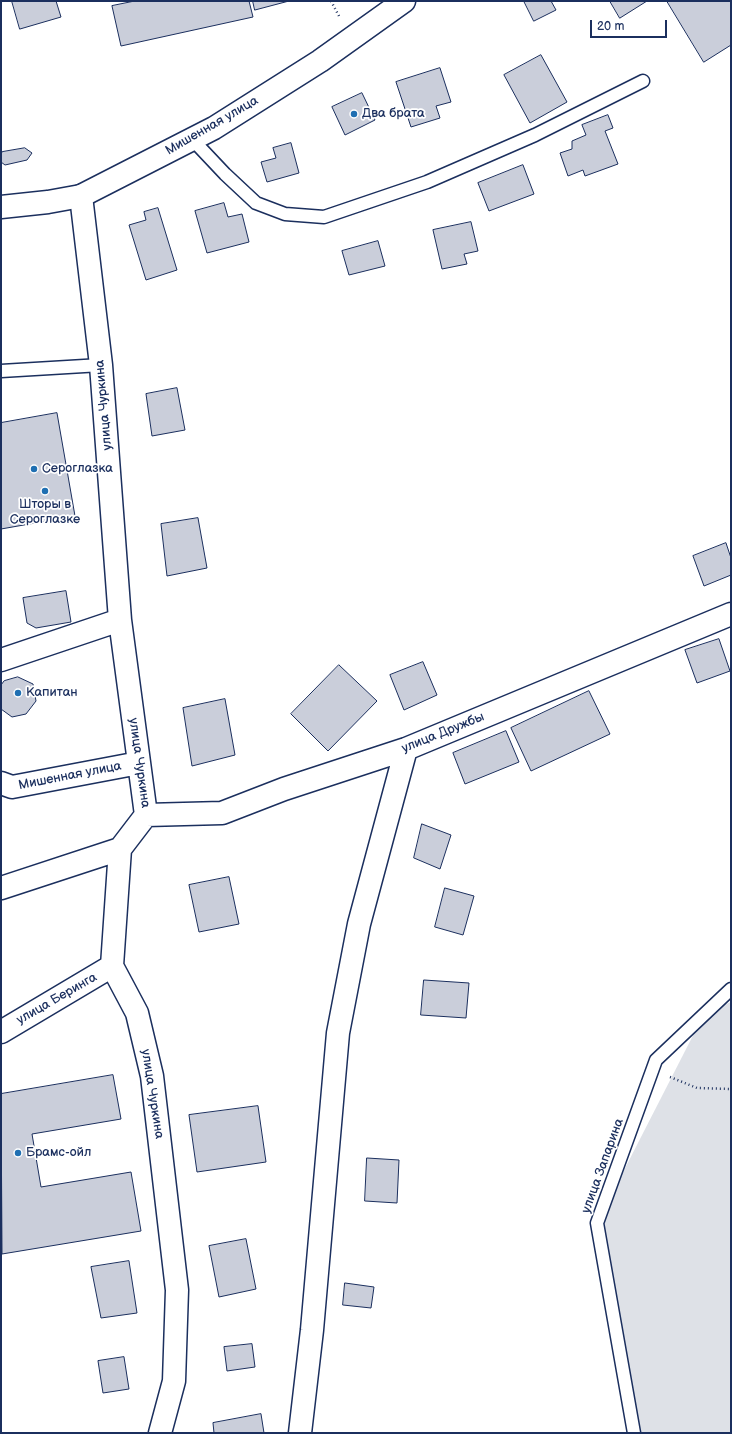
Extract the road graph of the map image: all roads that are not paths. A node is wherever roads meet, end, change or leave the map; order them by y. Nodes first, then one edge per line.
1 (404, 1) edge
2 (643, 81) dead end
3 (192, 139) junction
4 (81, 196) junction
5 (1, 207) edge
6 (101, 365) junction
7 (1, 371) edge
8 (731, 614) edge
9 (120, 620) junction
10 (1, 660) edge
11 (406, 749) junction
12 (139, 763) junction
13 (1, 783) edge
14 (146, 815) junction
15 (120, 849) junction
16 (1, 888) edge
17 (112, 966) junction
18 (731, 989) edge
19 (1, 1032) edge
20 (160, 1433) edge
21 (300, 1433) edge
22 (634, 1433) edge

1 - 3 street, Мишенная улица
2 - 3 lane
3 - 4 street, Мишенная улица
4 - 5 street, Мишенная улица
4 - 6 street, улица Чуркина
6 - 7 lane
6 - 9 street, улица Чуркина
8 - 11 street, улица Дружбы
9 - 10 street
9 - 12 street, улица Чуркина
11 - 14 street, улица Дружбы
11 - 21 street
12 - 13 street, Мишенная улица
12 - 14 street, улица Чуркина
14 - 15 street, улица Чуркина
15 - 16 street
15 - 17 street
17 - 19 street, улица Беринга
17 - 20 street, улица Чуркина
18 - 22 lane, улица Запарина

